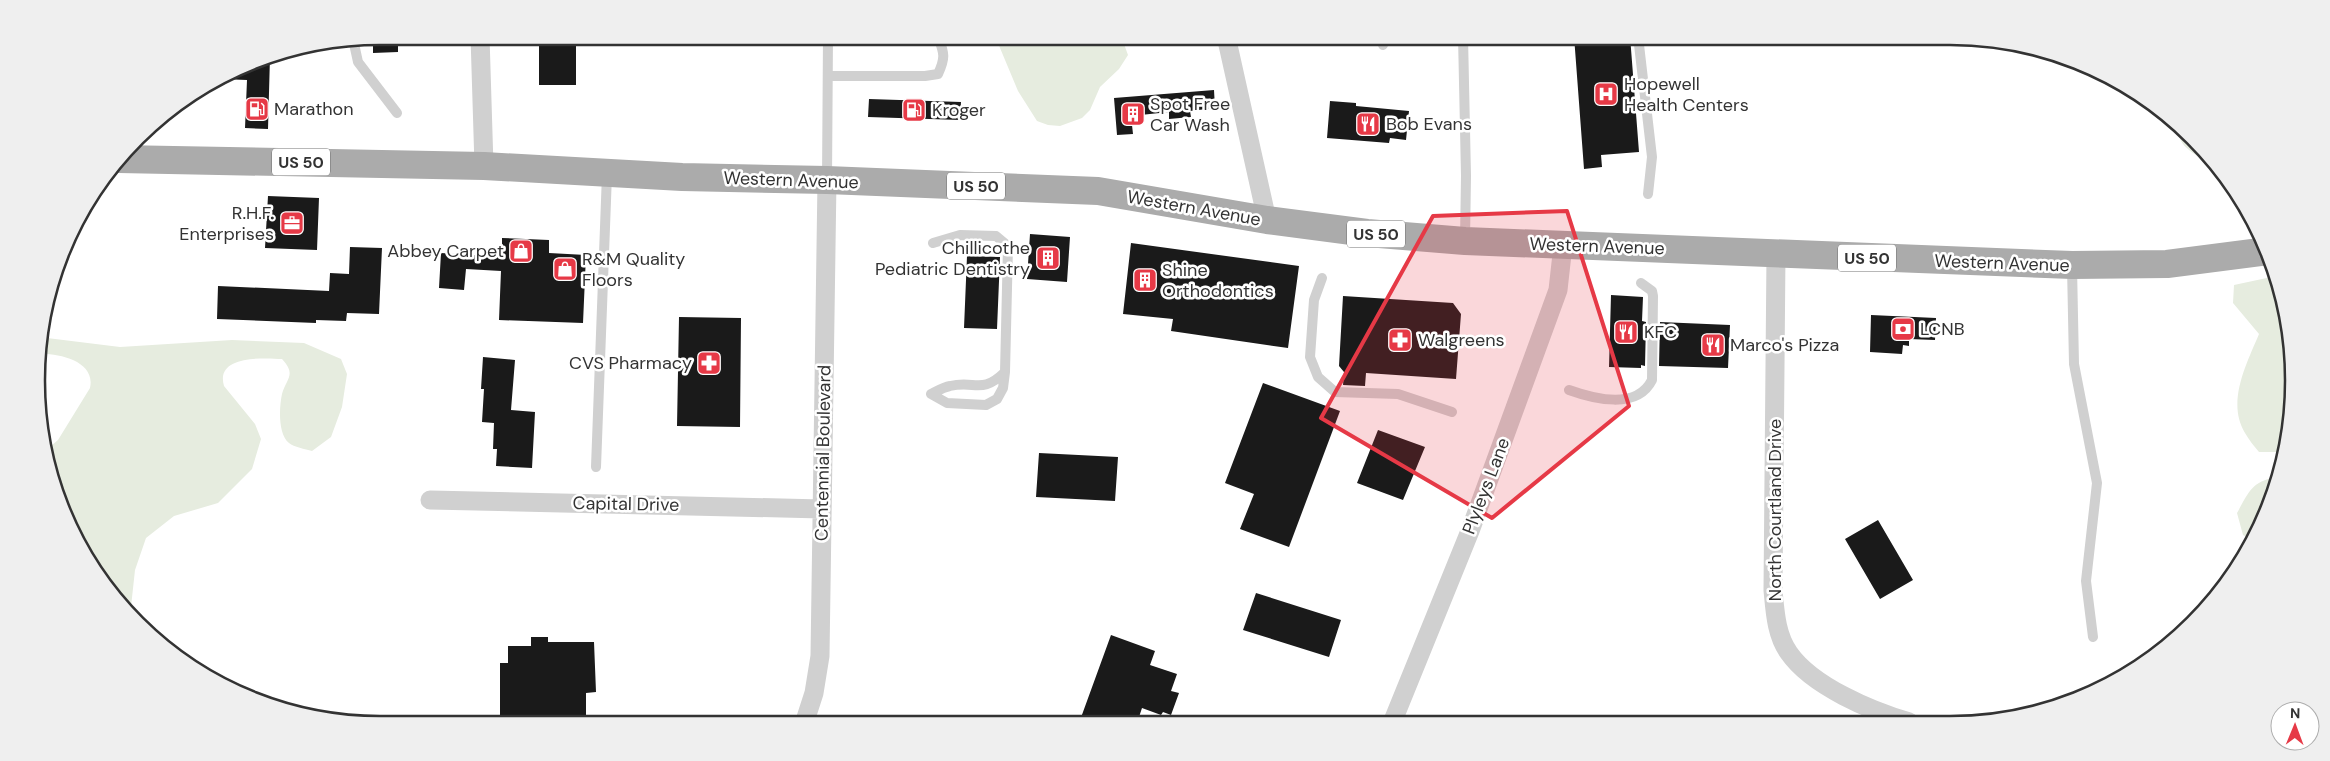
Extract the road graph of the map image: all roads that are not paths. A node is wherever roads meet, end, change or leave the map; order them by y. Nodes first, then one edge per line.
1 (480, 45) edge
2 (828, 45) edge
3 (941, 45) edge
4 (1228, 45) edge
5 (1463, 45) edge
6 (1639, 45) edge
7 (355, 46) edge
8 (828, 76) junction
9 (397, 113) dead end
10 (129, 158) edge
11 (484, 166) junction
12 (608, 173) junction
13 (827, 180) junction
14 (1648, 194) dead end
15 (1267, 220) junction
16 (1465, 241) junction
17 (933, 243) dead end
18 (1563, 245) junction
19 (2259, 252) edge
20 (1776, 254) junction
21 (2072, 265) junction
22 (1322, 278) dead end
23 (1641, 283) dead end
24 (1005, 372) junction
25 (1569, 390) dead end
26 (1452, 412) dead end
27 (596, 467) dead end
28 (430, 500) dead end
29 (822, 509) junction
30 (2093, 637) dead end
31 (807, 716) edge
32 (1395, 716) edge
33 (1890, 716) edge

1 - 11 street
2 - 8 lane
3 - 8 lane
4 - 15 street
5 - 16 lane
6 - 14 lane
7 - 9 lane
8 - 13 lane
10 - 11 main road, Western Avenue / US 50
11 - 12 main road, Western Avenue / US 50
12 - 13 main road, Western Avenue / US 50
12 - 27 lane
13 - 15 main road, Western Avenue / US 50
13 - 29 street, Centennial Boulevard
15 - 16 main road, Western Avenue / US 50
16 - 18 main road, Western Avenue / US 50
17 - 24 lane
18 - 20 main road, Western Avenue / US 50
18 - 32 street, Plyleys Lane
19 - 21 main road, Western Avenue / US 50
20 - 21 main road, Western Avenue / US 50
20 - 33 street, North Courtland Drive
21 - 30 lane
22 - 26 lane
23 - 25 lane
24 - 24 lane
28 - 29 street, Capital Drive
29 - 31 street, Centennial Boulevard

